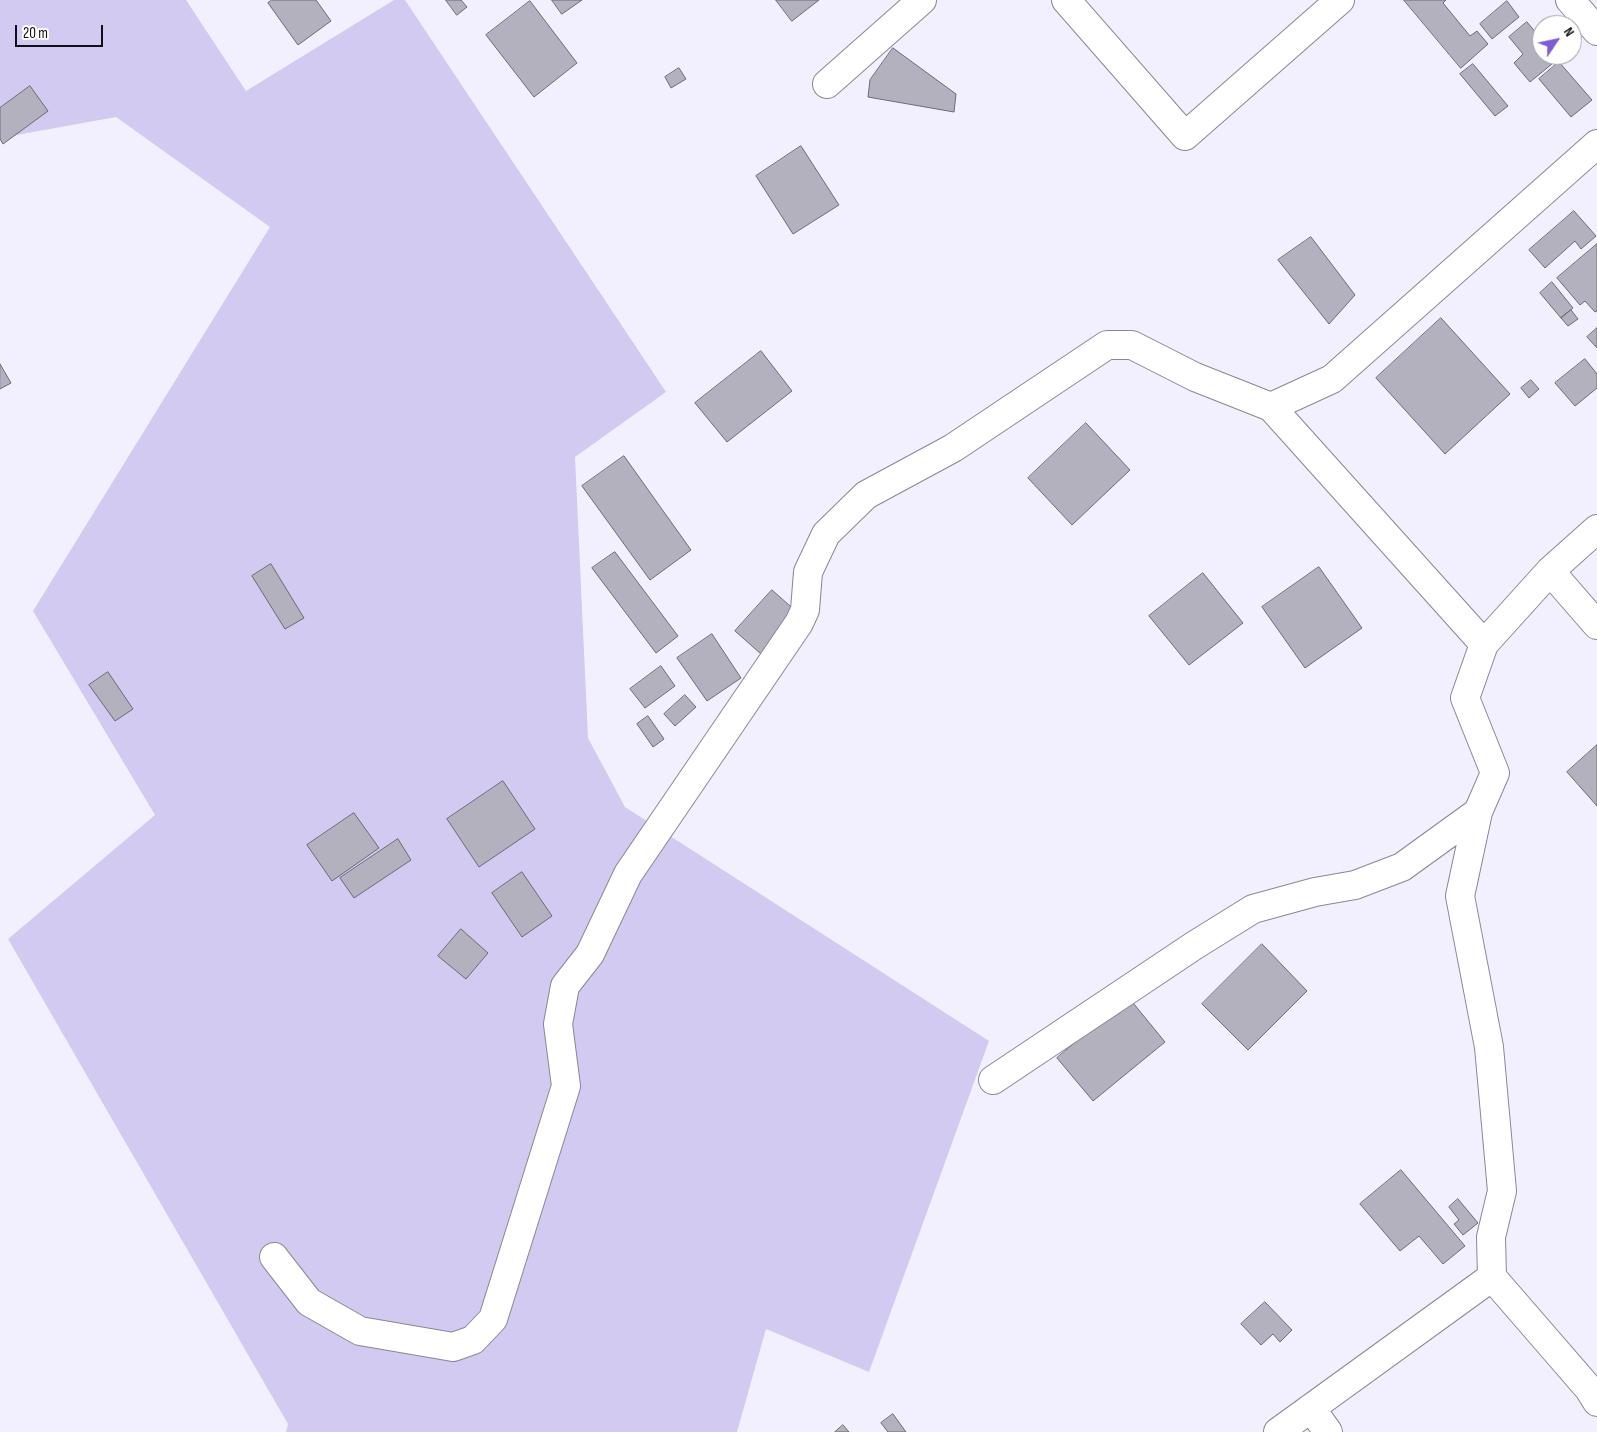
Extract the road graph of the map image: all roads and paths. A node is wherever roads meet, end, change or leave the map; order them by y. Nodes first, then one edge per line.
1 (922, 0) edge
2 (1066, 0) edge
3 (1340, 0) edge
4 (1570, 0) edge
5 (1597, 31) edge
6 (827, 84) dead end
7 (1597, 144) edge
8 (1271, 407) junction
9 (1597, 529) edge
10 (1550, 571) junction
11 (1597, 625) edge
12 (1484, 644) junction
13 (1478, 812) junction
14 (993, 1080) dead end
15 (274, 1258) dead end
16 (1492, 1277) junction
17 (1597, 1402) edge
18 (1310, 1408) junction
19 (1278, 1432) edge
20 (1328, 1432) edge

1 - 6 street
2 - 3 street
4 - 5 street
7 - 8 street
8 - 12 street
8 - 15 street
9 - 10 street
10 - 11 street
10 - 12 street
12 - 13 street
13 - 14 street
13 - 16 street
16 - 17 street
16 - 18 street
18 - 19 street
18 - 20 street

